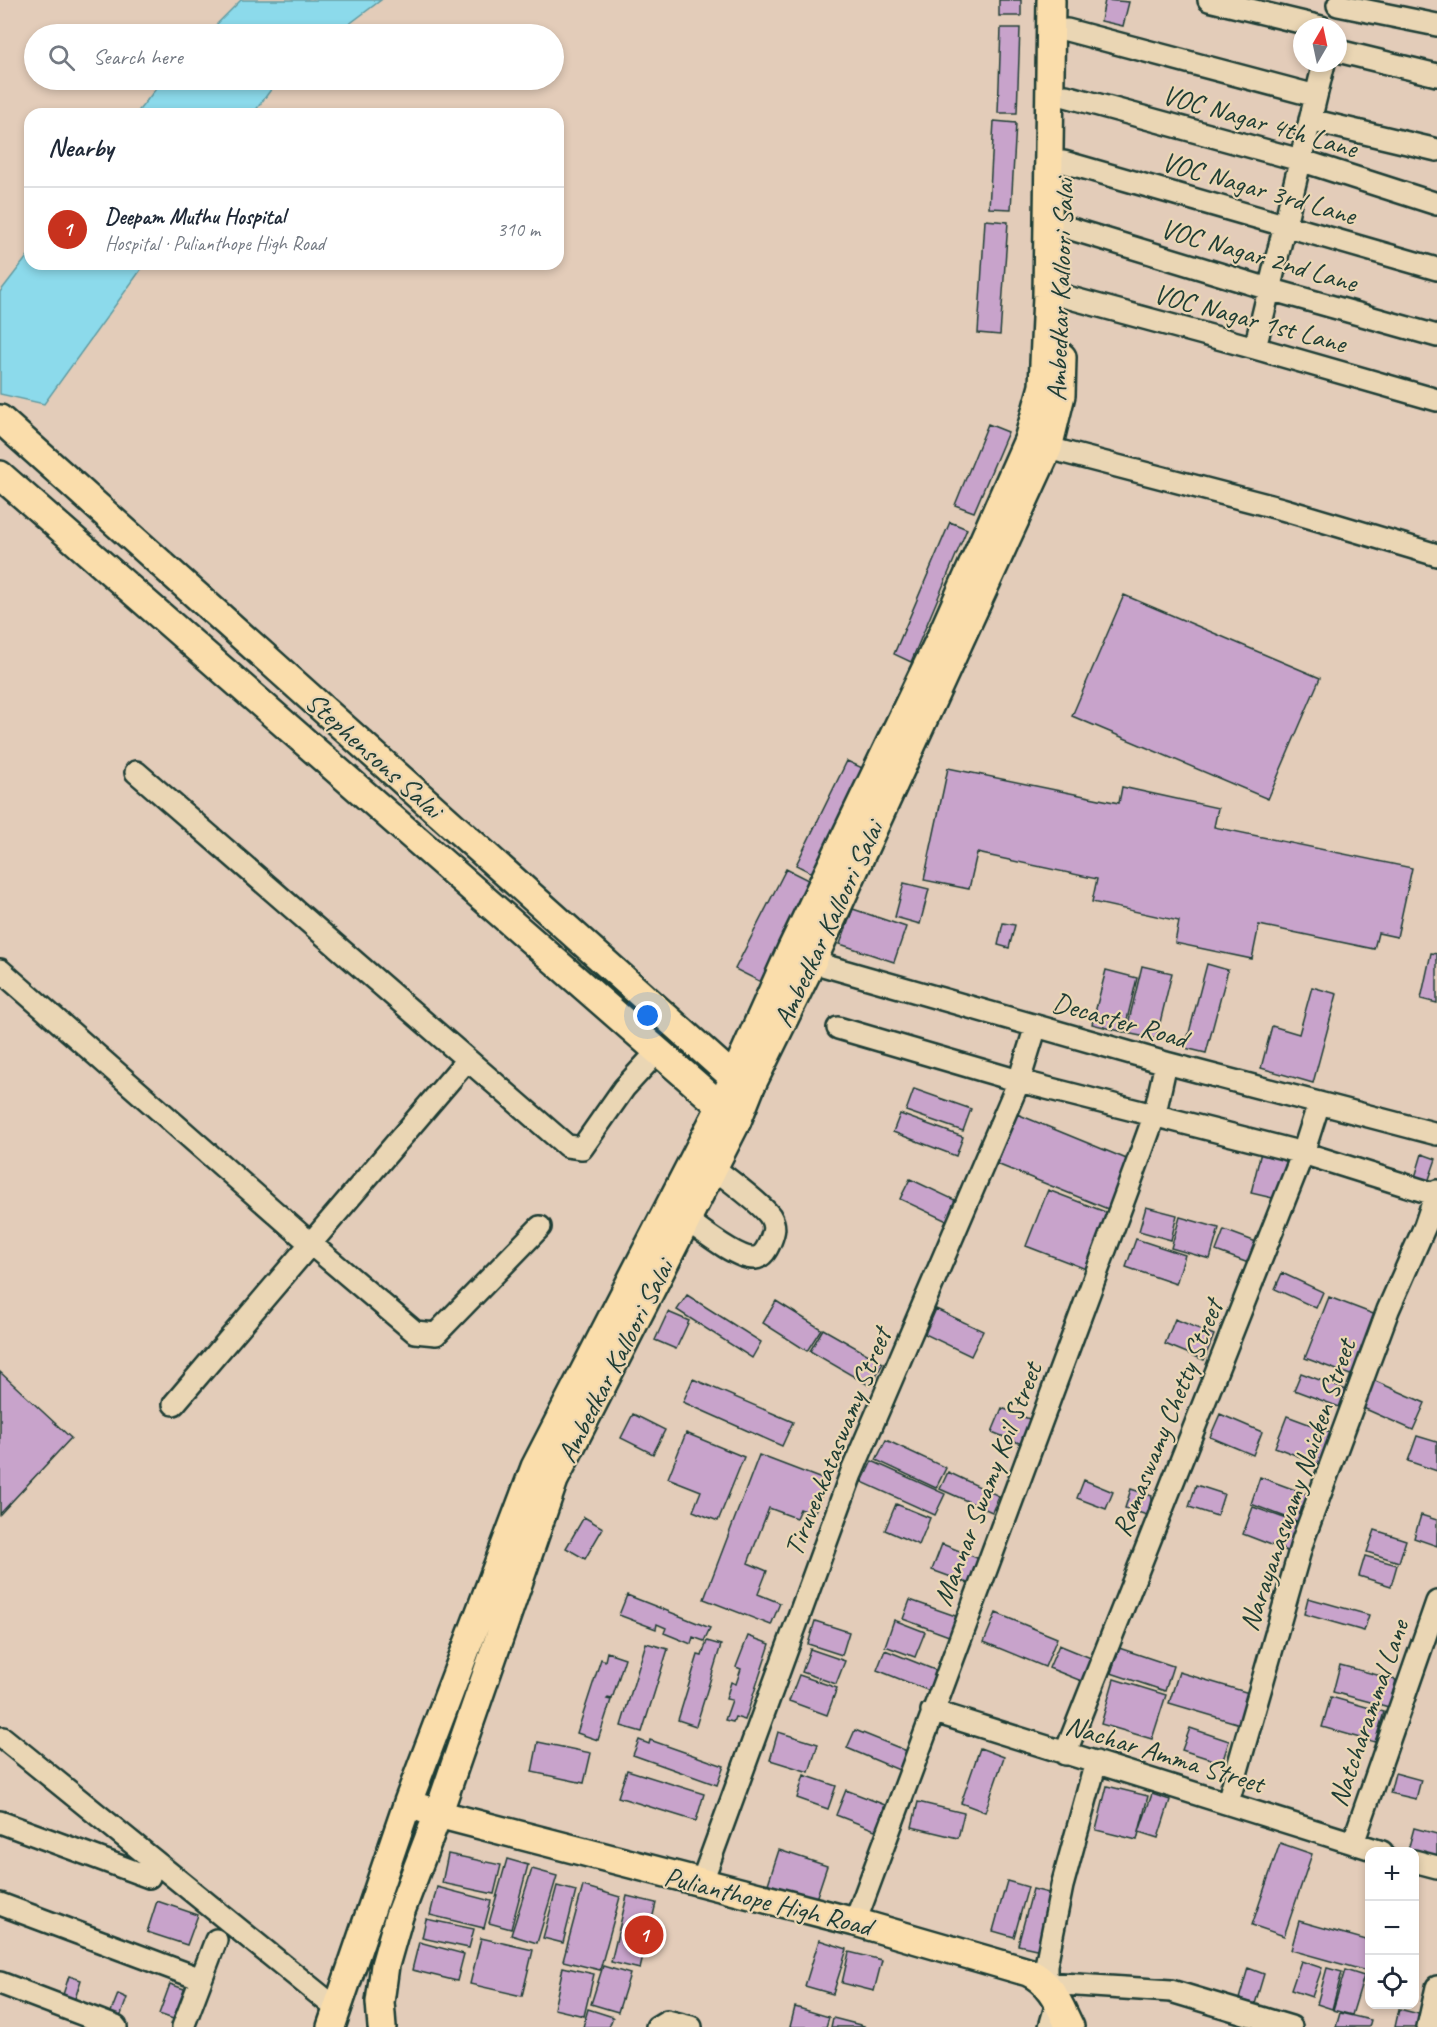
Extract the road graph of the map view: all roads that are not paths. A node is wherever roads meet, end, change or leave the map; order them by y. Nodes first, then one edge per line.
1 (1051, 0) edge
2 (1067, 0) edge
3 (1209, 0) edge
4 (1338, 2) edge
5 (1334, 18) edge
6 (1293, 20) edge
7 (1437, 25) edge
8 (1067, 30) junction
9 (1347, 53) edge
10 (1322, 72) edge
11 (1437, 75) edge
12 (1065, 96) junction
13 (1316, 96) junction
14 (1310, 120) junction
15 (1437, 150) edge
16 (1300, 160) junction
17 (1065, 162) junction
18 (1437, 204) edge
19 (1285, 225) junction
20 (1065, 227) junction
21 (1437, 269) edge
22 (1269, 289) junction
23 (1055, 296) junction
24 (1437, 336) edge
25 (1255, 348) junction
26 (1437, 400) edge
27 (0, 419) edge
28 (1048, 448) junction
29 (0, 476) edge
30 (1437, 555) edge
31 (136, 772) dead end
32 (801, 956) junction
33 (0, 970) edge
34 (1036, 1026) junction
35 (838, 1028) dead end
36 (658, 1051) junction
37 (467, 1060) junction
38 (1166, 1063) junction
39 (1019, 1081) junction
40 (742, 1082) junction
41 (1319, 1103) junction
42 (729, 1113) junction
43 (1154, 1117) junction
44 (1437, 1134) edge
45 (1303, 1153) junction
46 (714, 1168) junction
47 (1437, 1193) edge
48 (687, 1220) junction
49 (540, 1227) dead end
50 (1431, 1228) edge
51 (311, 1244) junction
52 (174, 1404) dead end
53 (1437, 1602) edge
54 (932, 1711) junction
55 (3, 1738) dead end
56 (1065, 1754) junction
57 (1096, 1762) junction
58 (408, 1802) junction
59 (1228, 1802) junction
60 (438, 1814) junction
61 (0, 1822) edge
62 (1353, 1843) junction
63 (1368, 1847) edge
64 (1419, 1863) edge
65 (1437, 1868) edge
66 (149, 1877) dead end
67 (700, 1884) junction
68 (0, 1904) edge
69 (855, 1922) junction
70 (216, 1940) dead end
71 (201, 1978) junction
72 (0, 1983) edge
73 (1437, 1987) edge
74 (1051, 2004) edge
75 (334, 2018) edge
76 (116, 2027) edge
77 (183, 2027) edge
78 (382, 2027) edge
79 (1070, 2027) edge
80 (1291, 2027) edge
81 (1428, 2027) edge

1 - 23 main road, Ambedkar Kalloori Salai
2 - 8 main road, Ambedkar Kalloori Salai
3 - 6 street
4 - 5 street
4 - 7 street
8 - 12 main road, Ambedkar Kalloori Salai
8 - 13 street
9 - 11 street
10 - 13 street
12 - 16 street, VOC Nagar 4th Lane
12 - 17 main road, Ambedkar Kalloori Salai
13 - 14 street
14 - 15 street
14 - 16 street
16 - 18 street, VOC Nagar 4th Lane
16 - 19 street
17 - 19 street, VOC Nagar 3rd Lane
17 - 20 main road, Ambedkar Kalloori Salai
19 - 21 street, VOC Nagar 3rd Lane
19 - 22 street
20 - 22 street, VOC Nagar 2nd Lane
20 - 23 main road, Ambedkar Kalloori Salai
22 - 24 street, VOC Nagar 2nd Lane
22 - 25 street
23 - 25 street, VOC Nagar 1st Lane
23 - 28 main road, Ambedkar Kalloori Salai
23 - 32 main road, Ambedkar Kalloori Salai
25 - 26 street, VOC Nagar 1st Lane
27 - 40 main road, Stephensons Salai
28 - 30 street
28 - 32 main road, Ambedkar Kalloori Salai
29 - 36 main road, Stephensons Salai
31 - 37 street
32 - 34 street, Decaster Road
32 - 40 main road, Ambedkar Kalloori Salai
33 - 51 street
34 - 38 street, Decaster Road
34 - 39 street, Tiruvenkataswamy Street
35 - 39 street
36 - 37 street
36 - 42 main road, Stephensons Salai
37 - 51 street
38 - 41 street, Decaster Road
38 - 43 street, Mannar Swamy Koil Street
39 - 43 street
39 - 67 street, Tiruvenkataswamy Street
40 - 42 main road, Ambedkar Kalloori Salai
41 - 44 street, Decaster Road
41 - 45 street, Ramaswamy Chetty Street
42 - 46 main road, Ambedkar Kalloori Salai
42 - 58 main road, Ambedkar Kalloori Salai
43 - 45 street
43 - 54 street, Mannar Swamy Koil Street
45 - 47 street
45 - 56 street, Ramaswamy Chetty Street
46 - 48 main road, Ambedkar Kalloori Salai
46 - 48 street
47 - 50 street, Narayanaswamy Naicken Street
48 - 60 main road, Ambedkar Kalloori Salai
49 - 51 street
50 - 59 street, Narayanaswamy Naicken Street
51 - 52 street
53 - 62 street, Natcharammal Lane
54 - 56 street, Nachar Amma Street
54 - 69 street, Mannar Swamy Koil Street
55 - 75 street
56 - 57 street, Nachar Amma Street
57 - 59 street, Nachar Amma Street
57 - 74 street
58 - 60 main road, Pulianthope High Road
58 - 75 main road, Ambedkar Kalloori Salai
59 - 62 street, Nachar Amma Street
60 - 67 main road, Pulianthope High Road
60 - 78 main road, Ambedkar Kalloori Salai
61 - 66 street
62 - 63 street, Nachar Amma Street
64 - 65 street
67 - 69 main road, Pulianthope High Road
68 - 71 street
69 - 74 main road, Pulianthope High Road
70 - 71 street
71 - 77 street
72 - 76 street
73 - 81 street
74 - 79 main road
74 - 80 street

